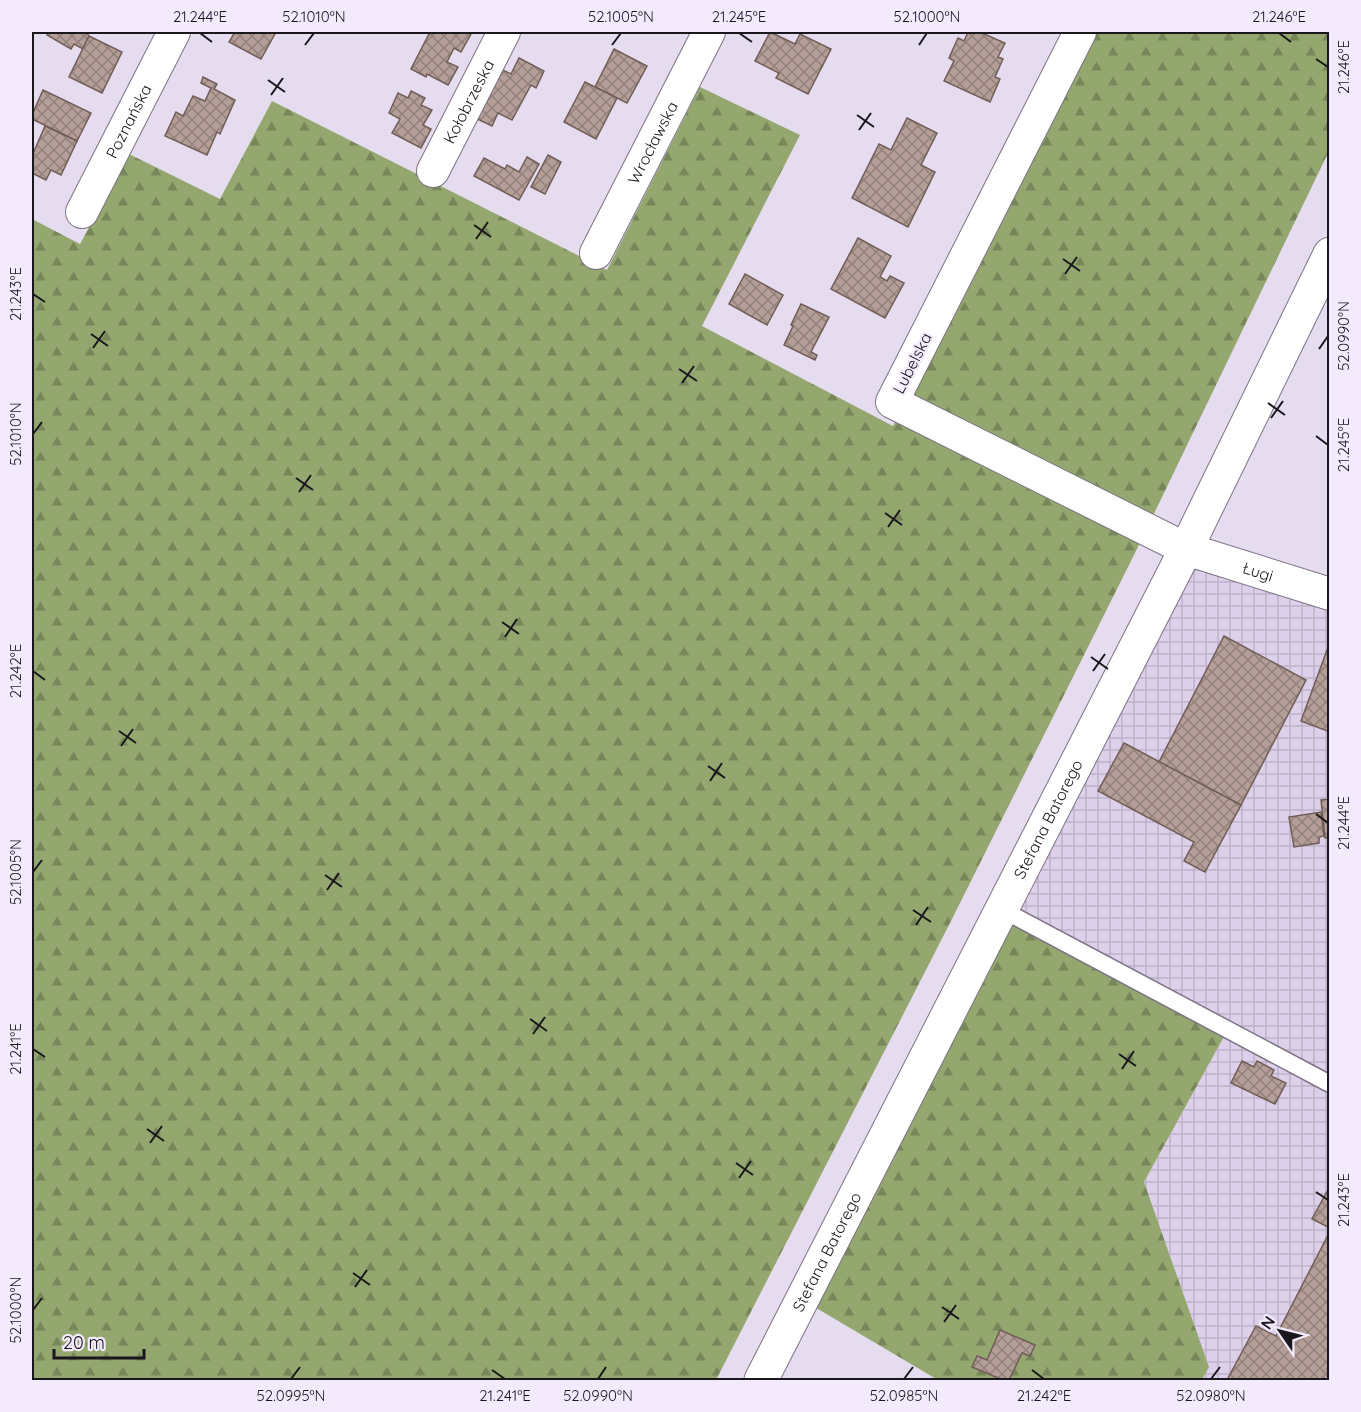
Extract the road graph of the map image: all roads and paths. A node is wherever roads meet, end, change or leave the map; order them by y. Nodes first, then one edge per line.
1 (174, 32) edge
2 (504, 32) edge
3 (709, 32) edge
4 (1080, 32) edge
5 (432, 171) dead end
6 (82, 212) dead end
7 (596, 253) dead end
8 (1329, 254) edge
9 (1186, 549) junction
10 (1329, 594) edge
11 (1001, 909) junction
12 (1329, 1084) edge
13 (761, 1380) edge

1 - 6 street, Poznańska
2 - 5 street, Kołobrzeska
3 - 7 street, Wrocławska
4 - 9 street, Lubelska
8 - 9 street, Stefana Batorego
9 - 10 street, Ługi
9 - 11 street, Stefana Batorego
11 - 12 lane
11 - 13 street, Stefana Batorego

